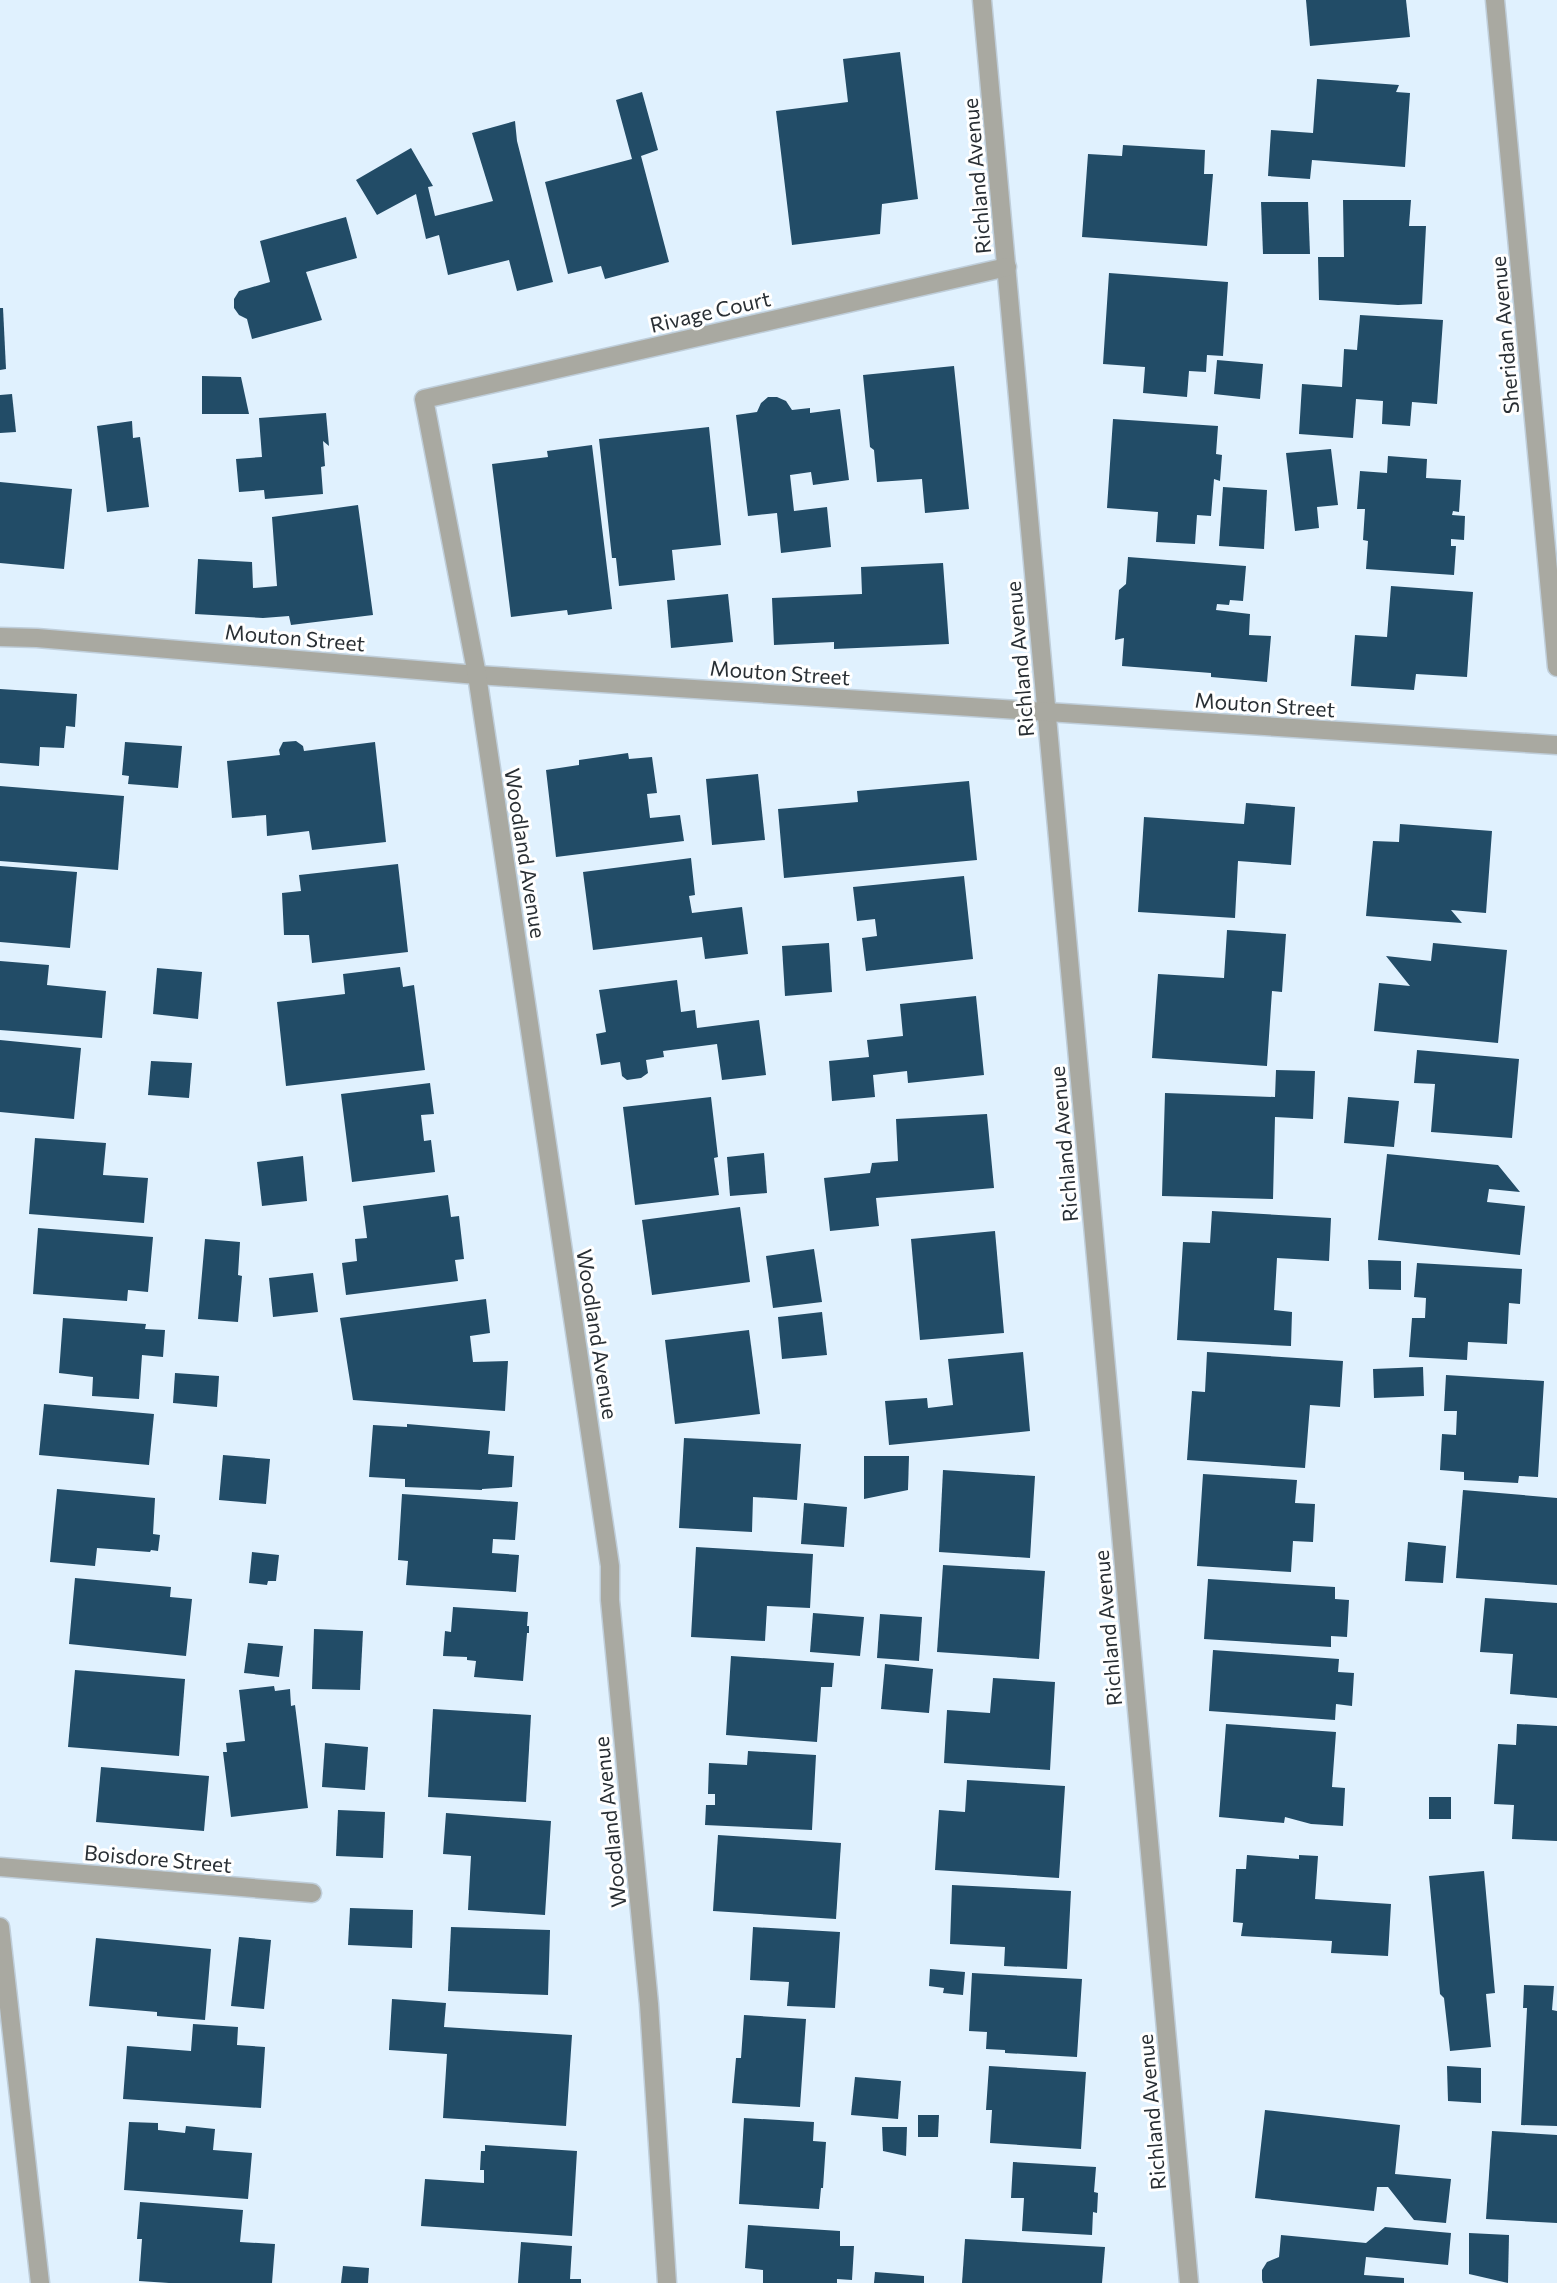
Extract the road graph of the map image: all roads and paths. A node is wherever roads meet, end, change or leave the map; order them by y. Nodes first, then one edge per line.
1 (982, 0) edge
2 (1495, 0) edge
3 (1007, 267) junction
4 (424, 399) joint
5 (0, 637) edge
6 (1557, 667) edge
7 (477, 675) junction
8 (1046, 712) junction
9 (1557, 745) edge
10 (0, 1867) edge
11 (312, 1893) dead end
12 (0, 1927) edge
13 (40, 2283) edge
14 (667, 2283) edge
15 (1189, 2283) edge

1 - 3 street, Richland Avenue
2 - 6 street, Sheridan Avenue
3 - 4 street, Rivage Court
3 - 8 street, Richland Avenue
4 - 7 street, Woodland Avenue
5 - 7 street, Mouton Street
7 - 8 street, Mouton Street
7 - 14 street, Woodland Avenue
8 - 9 street, Mouton Street
8 - 15 street, Richland Avenue
10 - 11 street, Boisdore Street
12 - 13 street

